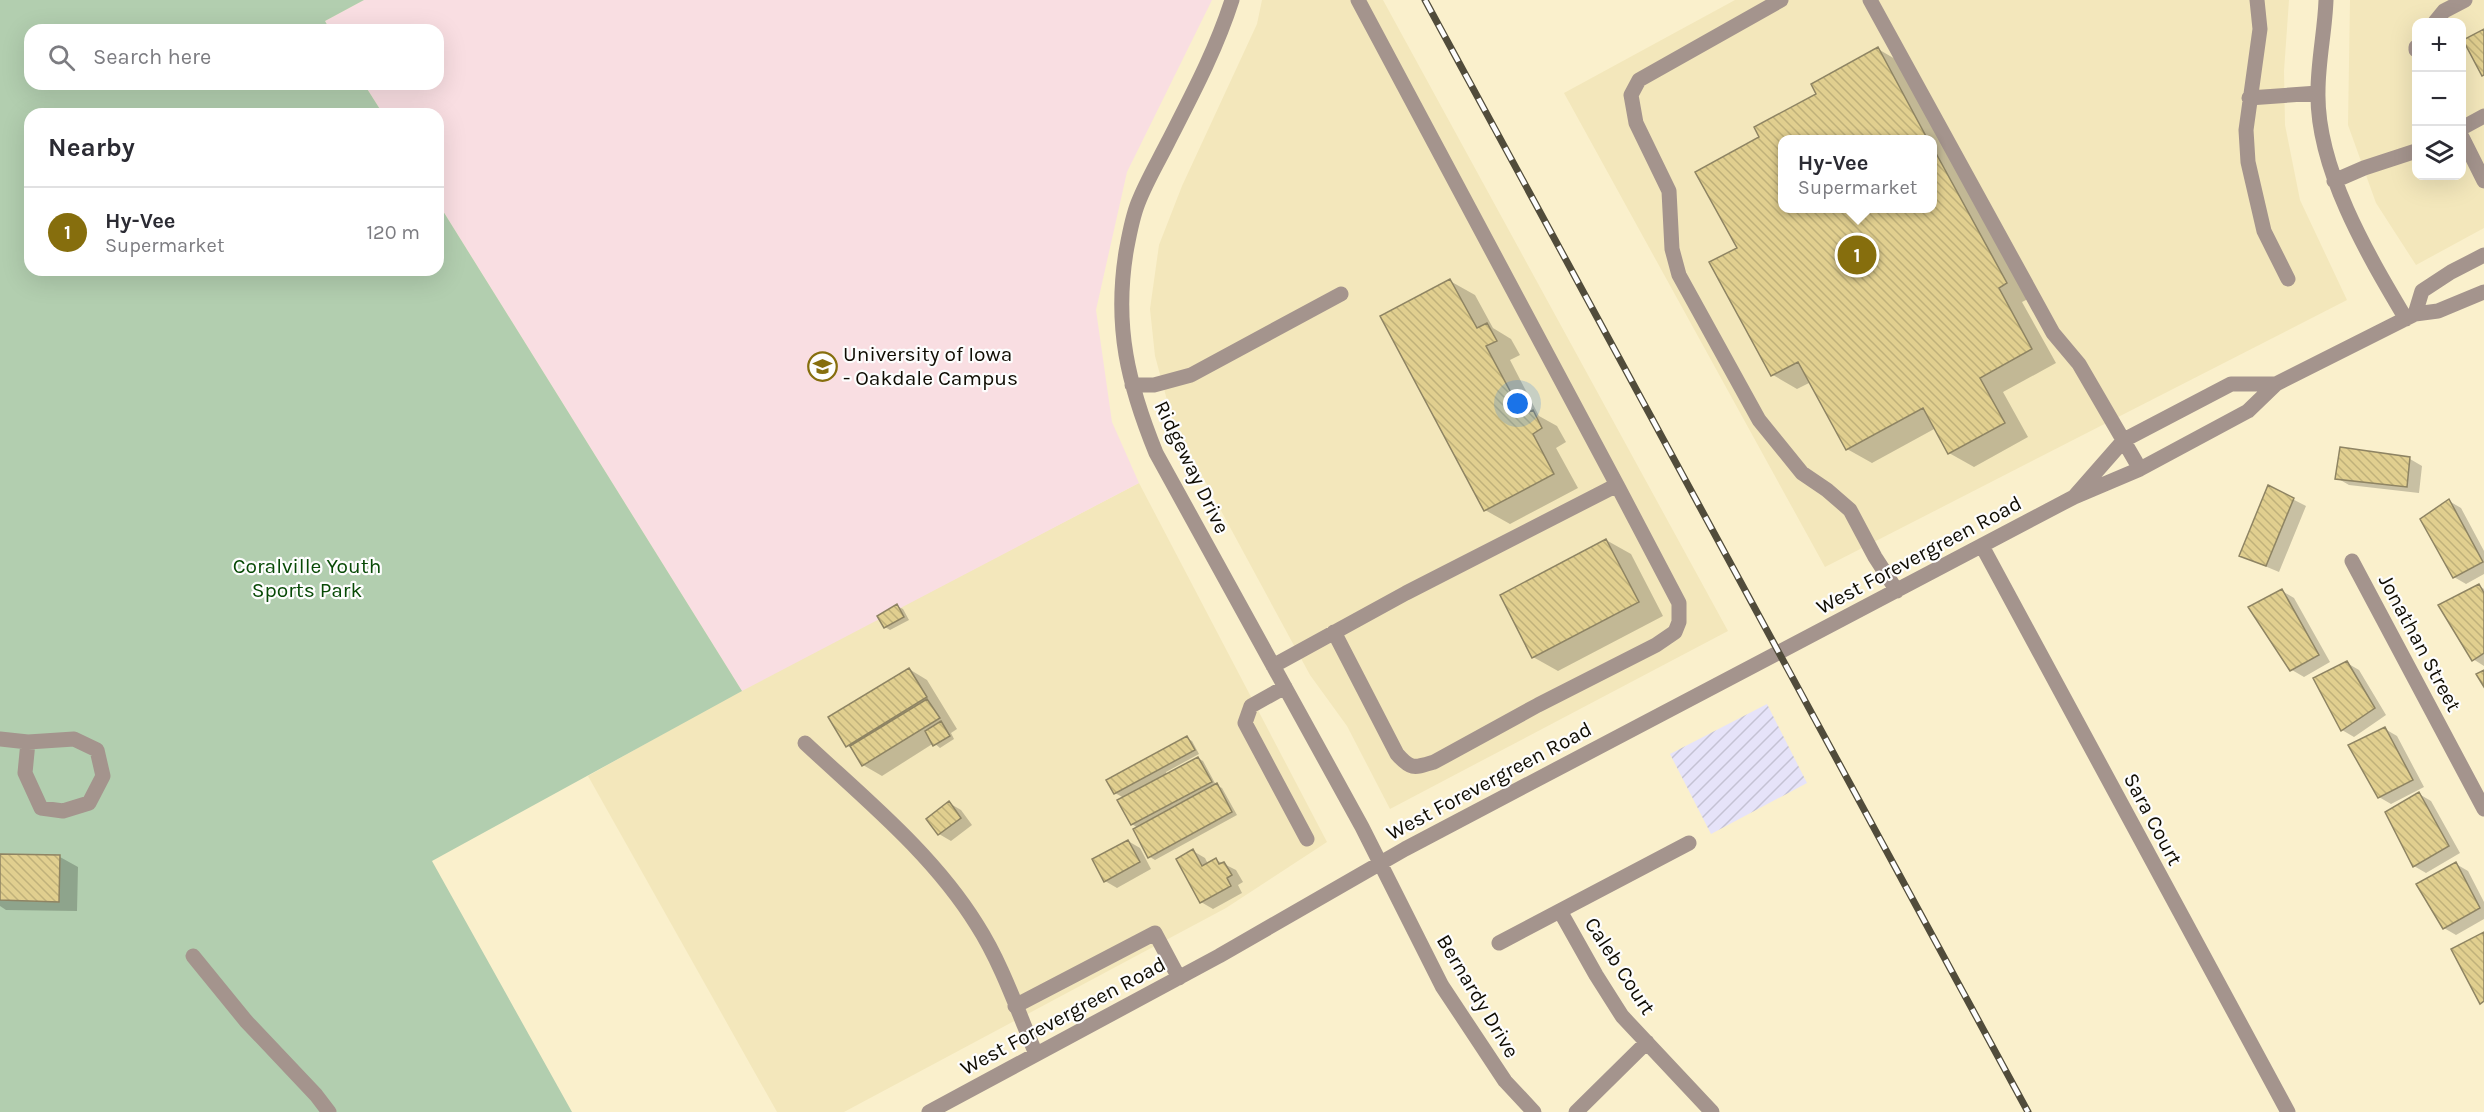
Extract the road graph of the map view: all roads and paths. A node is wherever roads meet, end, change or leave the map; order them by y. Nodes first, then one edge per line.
1 (1232, 0) edge
2 (1358, 0) edge
3 (1781, 0) edge
4 (1870, 0) edge
5 (2257, 0) edge
6 (2326, 0) edge
7 (2465, 0) edge
8 (2438, 18) edge
9 (2318, 93) junction
10 (2249, 98) junction
11 (2484, 116) edge
12 (2466, 126) edge
13 (2466, 145) edge
14 (2412, 152) edge
15 (2334, 181) junction
16 (2484, 181) edge
17 (2484, 255) edge
18 (2288, 279) dead end
19 (2484, 292) edge
20 (1341, 294) dead end
21 (2411, 316) junction
22 (2276, 384) junction
23 (1132, 385) junction
24 (2124, 440) junction
25 (2140, 469) junction
26 (1617, 485) junction
27 (2074, 497) junction
28 (1982, 546) junction
29 (2352, 561) dead end
30 (1897, 591) junction
31 (1334, 632) junction
32 (1273, 666) junction
33 (1285, 687) junction
34 (0, 739) edge
35 (28, 742) junction
36 (805, 742) dead end
37 (2484, 808) edge
38 (1307, 839) dead end
39 (1689, 843) dead end
40 (1380, 862) junction
41 (1560, 911) junction
42 (1499, 943) dead end
43 (193, 956) dead end
44 (1179, 978) junction
45 (1015, 1006) junction
46 (1647, 1042) junction
47 (1036, 1054) junction
48 (329, 1112) edge
49 (929, 1112) edge
50 (1534, 1112) edge
51 (1576, 1112) edge
52 (1712, 1112) edge
53 (2288, 1112) edge

1 - 23 street, Ridgeway Drive
2 - 26 street
3 - 30 street
4 - 24 street
5 - 10 street
6 - 9 street
7 - 8 street
9 - 10 street
9 - 15 street
10 - 18 street
11 - 12 street
13 - 16 street
14 - 15 street
15 - 21 street
17 - 21 street
19 - 21 street, West Forevergreen Road
20 - 23 street
21 - 22 street, West Forevergreen Road
22 - 24 street, West Forevergreen Road
22 - 25 street, West Forevergreen Road
23 - 32 street, Ridgeway Drive
24 - 25 street
24 - 27 street, West Forevergreen Road
25 - 27 street, West Forevergreen Road
26 - 31 street
26 - 31 street
27 - 28 street, West Forevergreen Road
28 - 30 street, West Forevergreen Road
28 - 53 street, Sara Court
29 - 37 street, Jonathan Street
30 - 40 street, West Forevergreen Road
31 - 32 street
32 - 33 street, Ridgeway Drive
33 - 38 street
33 - 40 street, Ridgeway Drive
34 - 35 street
35 - 35 street
36 - 45 street
39 - 41 street
40 - 44 street, West Forevergreen Road
40 - 50 street, Bernardy Drive
41 - 42 street
41 - 46 street, Caleb Court
43 - 48 street
44 - 45 street
44 - 47 street, West Forevergreen Road
45 - 47 street
46 - 51 street, Caleb Court
46 - 52 street, Caleb Court
47 - 49 street, West Forevergreen Road

